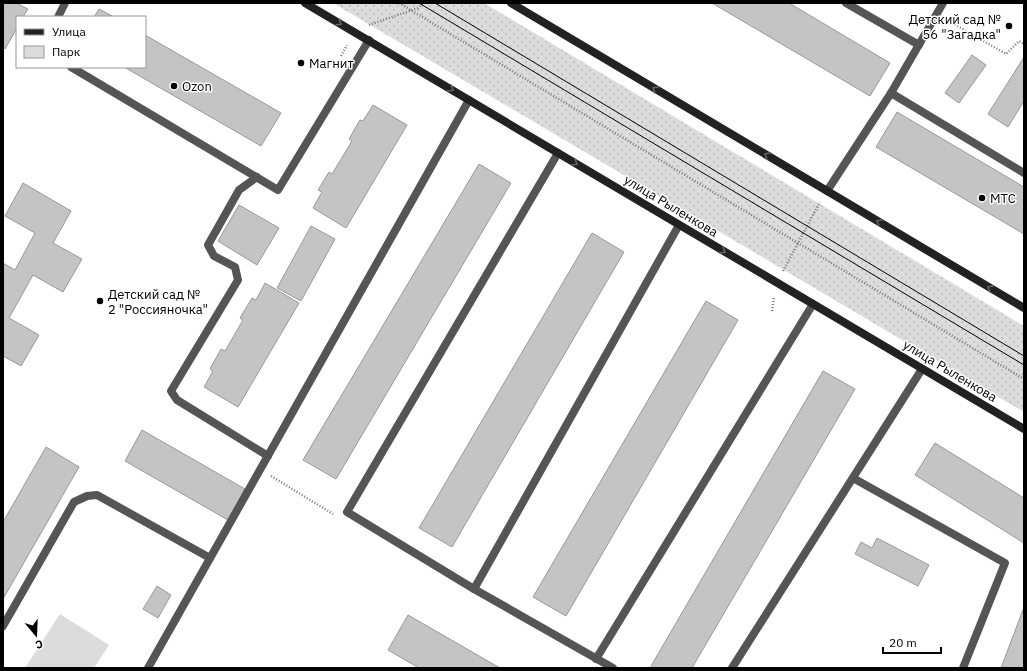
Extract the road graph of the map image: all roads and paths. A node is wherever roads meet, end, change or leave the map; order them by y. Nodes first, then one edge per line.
1 (65, 3) edge
2 (305, 3) edge
3 (399, 3) edge
4 (423, 3) edge
5 (512, 3) edge
6 (846, 3) edge
7 (943, 3) edge
8 (412, 10) junction
9 (936, 14) junction
10 (58, 16) edge
11 (355, 32) junction
12 (369, 40) junction
13 (1024, 44) edge
14 (919, 45) junction
15 (341, 56) dead end
16 (73, 68) edge
17 (892, 93) junction
18 (469, 100) junction
19 (558, 153) junction
20 (1024, 173) edge
21 (257, 177) junction
22 (827, 191) junction
23 (679, 225) junction
24 (798, 243) junction
25 (777, 282) junction
26 (813, 304) junction
27 (1024, 308) edge
28 (772, 311) dead end
29 (922, 369) junction
30 (1024, 379) edge
31 (1024, 429) edge
32 (268, 456) junction
33 (853, 478) junction
34 (210, 558) junction
35 (474, 589) junction
36 (3, 626) edge
37 (596, 659) junction
38 (148, 668) edge
39 (613, 668) edge
40 (732, 668) edge
41 (963, 668) edge

1 - 10 lane
2 -> 11 main road, улица Рыленкова
3 - 8 path
4 - 8 path
22 -> 5 main road
6 - 14 lane
7 - 9 lane
8 - 11 path
8 - 24 path
9 - 13 path
9 - 14 lane
11 - 12 main road, улица Рыленкова
11 - 15 path
12 -> 18 main road, улица Рыленкова
12 - 21 lane
14 - 17 lane
16 - 21 lane
17 - 20 lane
17 - 22 lane
18 - 19 main road, улица Рыленкова
18 - 32 lane
19 -> 23 main road, улица Рыленкова
19 - 35 lane
21 - 32 lane
22 - 24 path
27 -> 22 main road
23 -> 25 main road, улица Рыленкова
23 - 35 lane
24 - 25 path
24 - 30 path
25 - 26 main road, улица Рыленкова
25 - 28 path
26 - 29 main road, улица Рыленкова
26 - 37 lane
29 - 31 main road, улица Рыленкова
29 - 33 lane
32 - 34 lane
33 - 40 lane
33 - 41 lane
34 - 36 lane
34 - 38 lane
35 - 37 lane
37 - 39 lane

